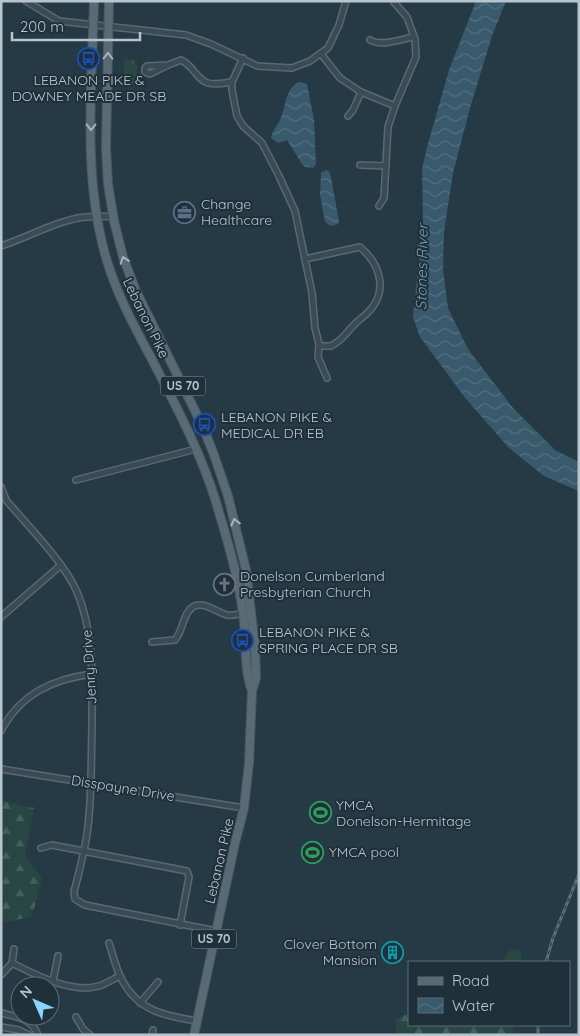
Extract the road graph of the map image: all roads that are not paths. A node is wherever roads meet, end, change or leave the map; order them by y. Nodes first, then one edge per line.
1 (26, 1) edge
2 (94, 1) edge
3 (110, 1) edge
4 (346, 1) edge
5 (393, 1) edge
6 (93, 26) junction
7 (109, 28) junction
8 (414, 37) junction
9 (370, 40) dead end
10 (320, 54) junction
11 (243, 58) junction
12 (168, 65) dead end
13 (232, 82) junction
14 (361, 92) junction
15 (395, 106) junction
16 (348, 116) dead end
17 (360, 165) dead end
18 (386, 166) junction
19 (379, 206) dead end
20 (105, 217) junction
21 (1, 246) edge
22 (305, 259) junction
23 (319, 346) junction
24 (327, 378) dead end
25 (198, 452) junction
26 (213, 452) junction
27 (76, 480) dead end
28 (1, 488) edge
29 (3, 501) edge
30 (242, 554) junction
31 (231, 556) junction
32 (61, 565) junction
33 (243, 613) junction
34 (1, 617) edge
35 (152, 642) dead end
36 (92, 674) junction
37 (252, 691) junction
38 (1, 730) edge
39 (1, 769) edge
40 (91, 782) junction
41 (244, 808) junction
42 (41, 848) dead end
43 (83, 851) junction
44 (180, 925) junction
45 (216, 931) junction
46 (109, 943) dead end
47 (14, 949) dead end
48 (58, 956) dead end
49 (12, 963) junction
50 (2, 974) edge
51 (39, 976) edge
52 (54, 976) edge
53 (120, 976) junction
54 (158, 982) dead end
55 (60, 983) edge
56 (140, 1003) junction
57 (1, 1013) edge
58 (76, 1017) dead end
59 (197, 1021) junction
60 (1, 1027) edge
61 (29, 1035) edge
62 (38, 1035) edge
63 (90, 1035) edge
64 (194, 1035) edge

1 - 6 street
2 - 6 main road, Lebanon Pike / US 70
3 - 7 main road, Lebanon Pike / US 70
4 - 10 street
5 - 8 street
6 - 7 street
6 -> 20 main road, Lebanon Pike / US 70
7 - 11 street
20 -> 7 main road, Lebanon Pike / US 70
8 - 9 street
8 - 15 street
10 - 11 street
10 - 14 street
11 - 13 street
12 - 13 street
13 - 22 street
14 - 15 street
14 - 16 street
15 - 18 street
17 - 18 street
18 - 19 street
20 - 21 street
20 - 25 main road, Lebanon Pike / US 70
26 -> 20 main road, Lebanon Pike / US 70
22 - 23 street
22 - 23 street
23 - 24 street
25 - 26 main road
25 - 27 street
25 - 31 main road, Lebanon Pike / US 70
30 -> 26 main road, Lebanon Pike / US 70
28 - 29 street, Jenry Drive
29 - 32 street, Jenry Drive
30 - 31 main road
30 - 37 main road, Lebanon Pike / US 70
31 - 33 main road, Lebanon Pike / US 70
32 - 34 street
32 - 36 street, Jenry Drive
33 - 35 street
33 - 37 main road, Lebanon Pike / US 70
36 - 38 street
36 - 40 street, Jenry Drive
37 - 41 main road, Lebanon Pike / US 70
39 - 40 street, Disspayne Drive
40 - 41 street, Disspayne Drive
40 - 43 street, Jenry Drive
41 - 45 main road, Lebanon Pike / US 70
42 - 43 street
43 - 44 street, Jenry Drive
43 - 44 street
44 - 45 street
45 - 59 main road, Lebanon Pike / US 70
46 - 53 street
47 - 49 street
48 - 52 street
49 - 50 street
49 - 51 street
53 - 55 street
53 - 56 street
54 - 56 street
56 - 59 street
57 - 62 street
58 - 63 street
59 - 64 main road, Lebanon Pike / US 70
60 - 61 street

